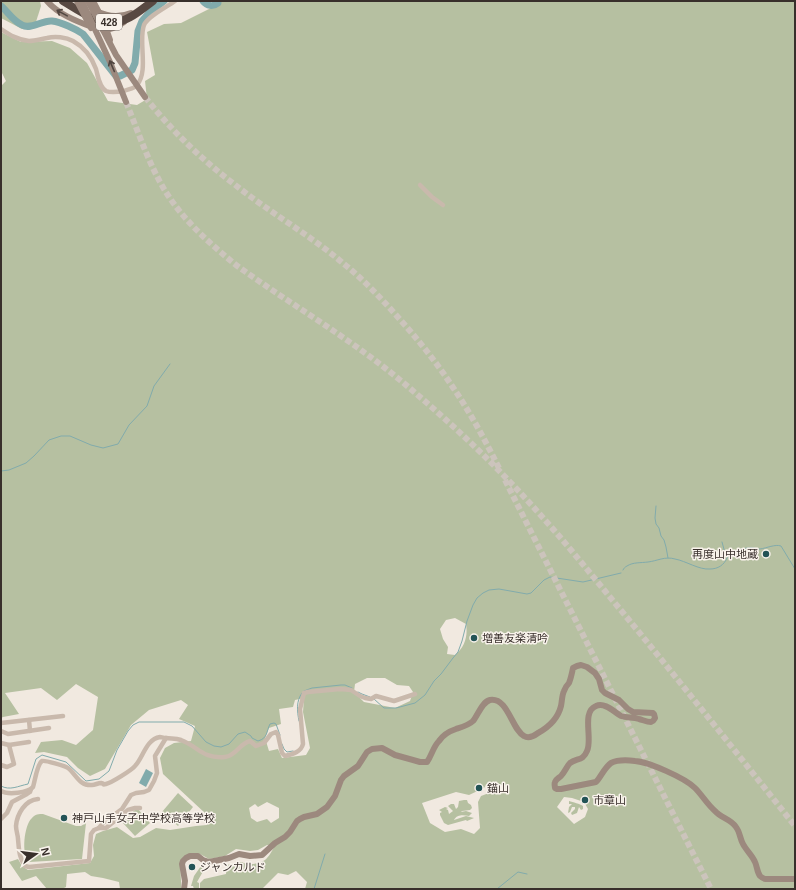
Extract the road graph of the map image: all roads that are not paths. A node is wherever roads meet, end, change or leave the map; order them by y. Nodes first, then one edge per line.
1 (47, 1) edge
2 (64, 1) edge
3 (77, 1) edge
4 (82, 1) edge
5 (88, 1) edge
6 (93, 1) edge
7 (150, 1) edge
8 (153, 1) edge
9 (175, 1) edge
10 (135, 14) junction
11 (1, 30) edge
12 (105, 50) junction
13 (116, 56) junction
14 (145, 97) tunnel mouth
15 (126, 102) tunnel mouth
16 (420, 185) dead end
17 (443, 205) dead end
18 (415, 694) dead end
19 (63, 716) dead end
20 (29, 720) junction
21 (1, 723) edge
22 (49, 728) dead end
23 (1, 731) edge
24 (30, 731) junction
25 (166, 738) junction
26 (29, 742) dead end
27 (1, 743) edge
28 (9, 745) junction
29 (1, 765) edge
30 (31, 789) junction
31 (1, 792) edge
32 (38, 799) dead end
33 (140, 808) dead end
34 (1, 819) edge
35 (99, 828) junction
36 (795, 879) edge
37 (184, 889) edge

10 -> 1 street
2 - 10 highway, 428
3 - 7 street
3 - 12 street, bridge
4 - 12 street, bridge
5 - 13 street, bridge
6 - 13 street, bridge
8 - 10 highway, 428
9 - 11 street
15 -> 12 street, bridge
13 - 14 street, bridge
16 - 17 street
18 - 25 street
19 - 20 street
20 - 21 street
20 - 24 street
22 - 24 street
23 - 24 street
25 - 30 street
25 - 35 street
26 - 28 street
27 - 28 street
28 - 29 street
30 - 31 street
30 - 34 street
32 - 35 street
33 - 35 street
36 - 37 street

